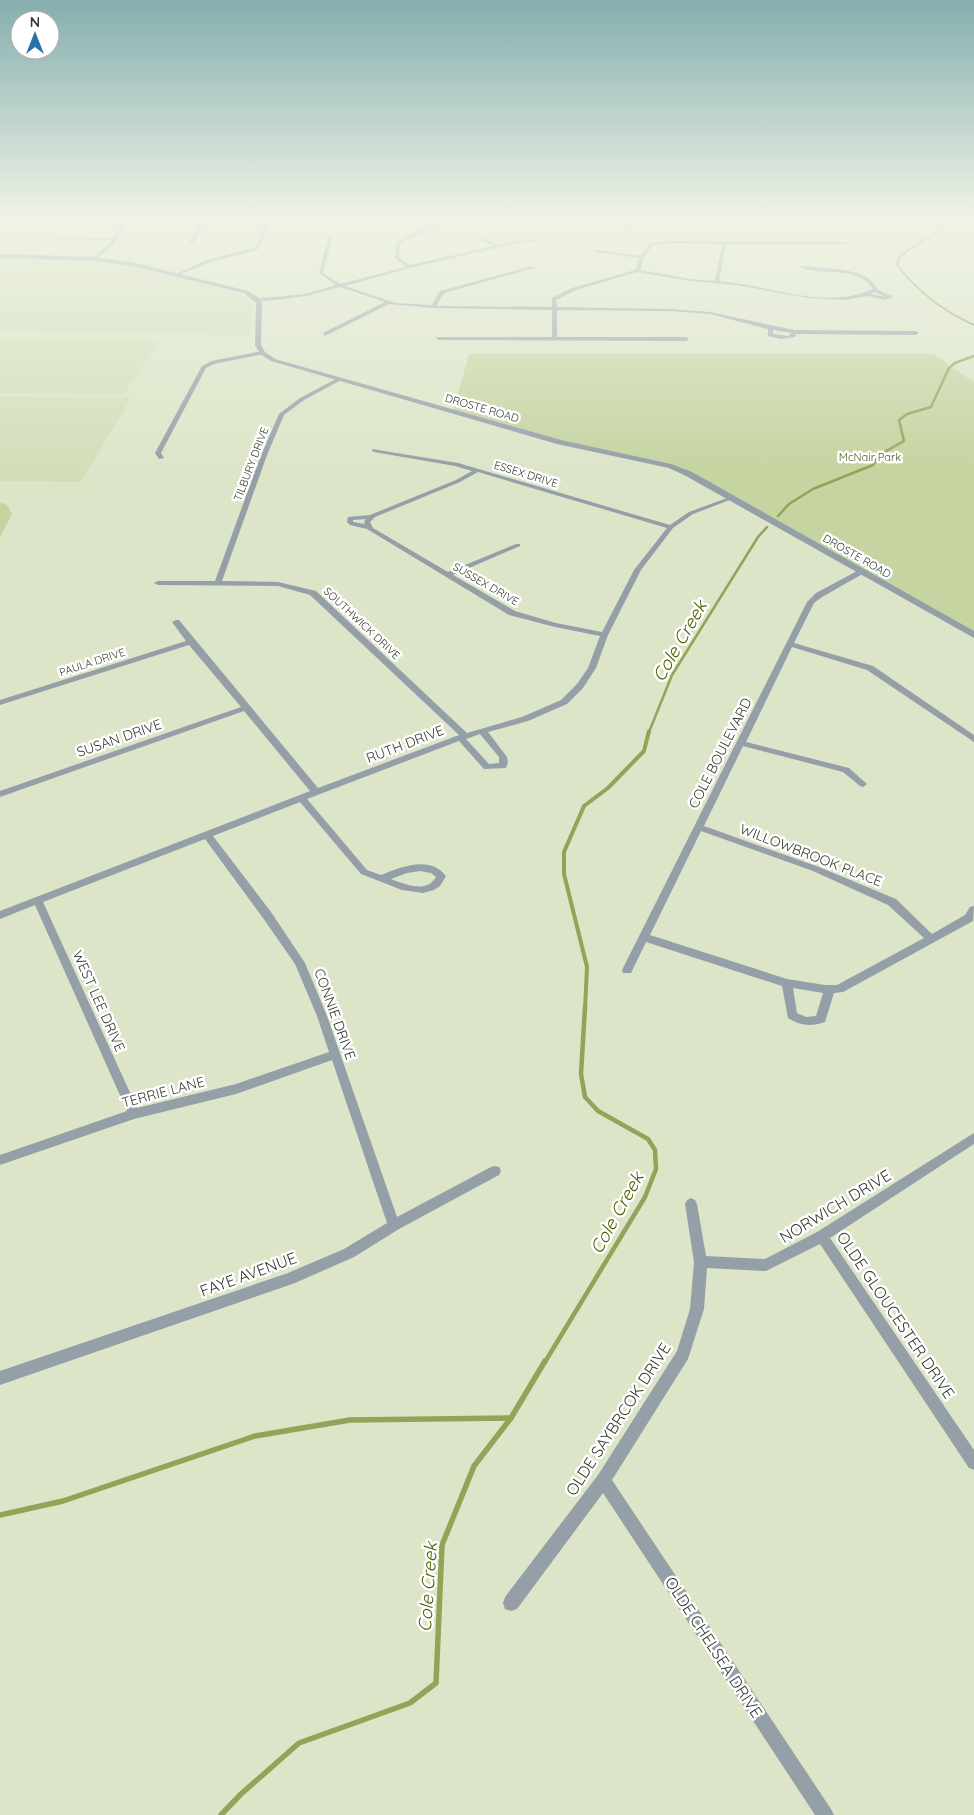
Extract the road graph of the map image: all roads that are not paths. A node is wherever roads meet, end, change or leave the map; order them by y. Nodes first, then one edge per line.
1 (260, 301) edge
2 (382, 301) edge
3 (437, 301) edge
4 (554, 301) edge
5 (388, 303) junction
6 (433, 307) junction
7 (553, 309) junction
8 (916, 333) dead end
9 (326, 334) dead end
10 (438, 338) dead end
11 (555, 339) junction
12 (686, 339) dead end
13 (262, 353) junction
14 (338, 380) junction
15 (374, 450) dead end
16 (161, 458) dead end
17 (477, 470) junction
18 (732, 498) junction
19 (372, 517) junction
20 (368, 527) junction
21 (671, 527) junction
22 (518, 545) dead end
23 (862, 572) junction
24 (448, 575) junction
25 (158, 582) dead end
26 (218, 582) junction
27 (176, 622) dead end
28 (604, 635) junction
29 (974, 635) edge
30 (191, 642) junction
31 (790, 644) junction
32 (0, 703) edge
33 (246, 708) junction
34 (482, 731) junction
35 (463, 737) junction
36 (974, 739) edge
37 (741, 743) junction
38 (863, 784) dead end
39 (316, 792) junction
40 (0, 794) edge
41 (302, 798) junction
42 (698, 827) junction
43 (207, 835) junction
44 (381, 879) junction
45 (38, 901) junction
46 (974, 910) edge
47 (0, 915) edge
48 (644, 936) junction
49 (930, 938) junction
50 (628, 970) dead end
51 (787, 983) junction
52 (830, 989) junction
53 (334, 1055) junction
54 (134, 1114) junction
55 (974, 1138) edge
56 (0, 1160) edge
57 (495, 1171) dead end
58 (691, 1204) dead end
59 (394, 1225) junction
60 (822, 1236) junction
61 (701, 1262) junction
62 (0, 1378) edge
63 (974, 1464) edge
64 (603, 1480) junction
65 (511, 1603) dead end
66 (824, 1815) edge

1 - 13 street
2 - 5 street
3 - 6 street
4 - 7 street
5 - 6 street
5 - 9 street
6 - 7 street
7 - 8 street
7 - 11 street
10 - 11 street
11 - 12 street
13 - 14 street, DROSTE ROAD
13 - 16 street
14 - 18 street, DROSTE ROAD
14 - 26 street, TILBURY DRIVE
15 - 17 street, ESSEX DRIVE
17 - 19 street, SUSSEX DRIVE
17 - 21 street, ESSEX DRIVE
18 - 21 street, RUTH DRIVE
18 - 23 street, DROSTE ROAD
19 - 20 street
19 - 20 street, SUSSEX DRIVE
20 - 24 street, SUSSEX DRIVE
21 - 28 street, RUTH DRIVE
22 - 24 street
23 - 29 street, DROSTE ROAD
23 - 31 street, COLE BOULEVARD
24 - 28 street, SUSSEX DRIVE
25 - 26 street, SOUTHWICK DRIVE
26 - 35 street, SOUTHWICK DRIVE
27 - 30 street
28 - 34 street, RUTH DRIVE
30 - 32 street, PAULA DRIVE
30 - 33 street
31 - 36 street
31 - 37 street, COLE BOULEVARD
33 - 39 street
33 - 40 street, SUSAN DRIVE
34 - 35 street, RUTH DRIVE
34 - 35 street, SOUTHWICK DRIVE
35 - 39 street, RUTH DRIVE
37 - 38 street
37 - 42 street, COLE BOULEVARD
39 - 41 street, RUTH DRIVE
41 - 43 street, RUTH DRIVE
41 - 44 street
42 - 48 street, COLE BOULEVARD
42 - 49 street, WILLOWBROOK PLACE
43 - 45 street, RUTH DRIVE
43 - 53 street, CONNIE DRIVE
44 - 44 street
45 - 47 street, RUTH DRIVE
45 - 54 street, WEST LEE DRIVE
46 - 49 street
48 - 50 street, COLE BOULEVARD
48 - 51 street
49 - 52 street
51 - 52 street
51 - 52 street
53 - 54 street, TERRIE LANE
53 - 59 street, CONNIE DRIVE
54 - 56 street, TERRIE LANE
55 - 60 street, NORWICH DRIVE
57 - 59 street, FAYE AVENUE
58 - 61 street, OLDE SAYBRCOK DRIVE
59 - 62 street, FAYE AVENUE
60 - 61 street, NORWICH DRIVE
60 - 63 street, OLDE GLOUCESTER DRIVE
61 - 64 street, OLDE SAYBRCOK DRIVE
64 - 65 street, OLDE SAYBRCOK DRIVE
64 - 66 street, OLDE CHELSEA DRIVE

